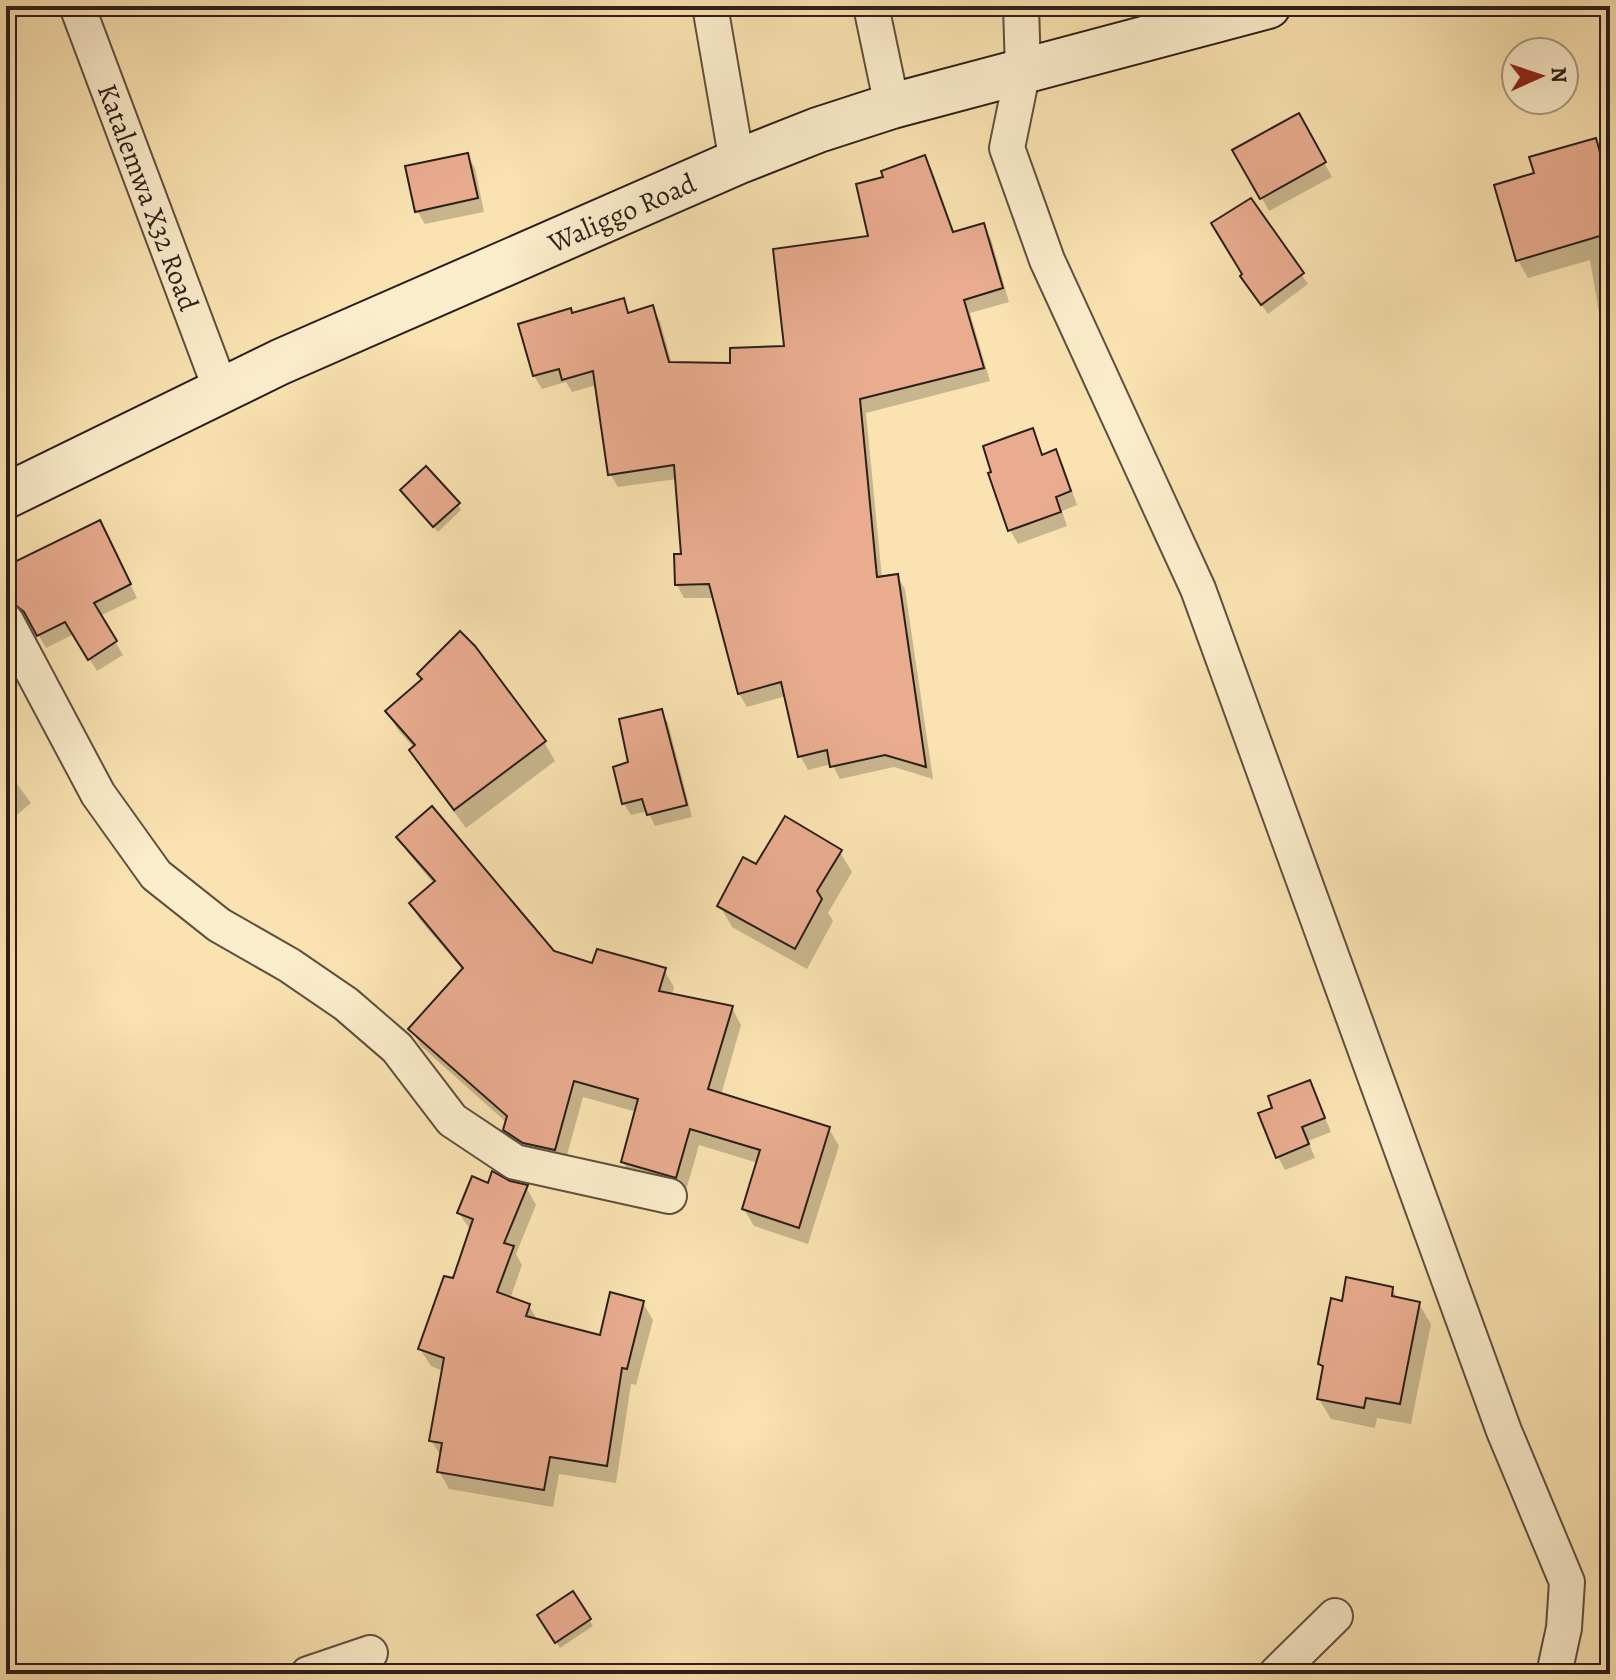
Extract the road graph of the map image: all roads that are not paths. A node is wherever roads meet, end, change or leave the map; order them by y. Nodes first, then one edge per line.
1 (77, 6) edge
2 (710, 6) edge
3 (871, 6) edge
4 (1021, 6) edge
5 (1268, 6) edge
6 (1023, 70) junction
7 (892, 106) junction
8 (737, 162) junction
9 (221, 390) junction
10 (6, 496) edge
11 (6, 621) edge
12 (669, 1196) dead end
13 (1335, 1616) dead end
14 (370, 1653) dead end
15 (308, 1674) edge
16 (1276, 1674) edge
17 (1554, 1674) edge

1 - 9 street, Katalemwa X32 Road
2 - 8 street
3 - 7 street
4 - 6 street
5 - 6 street, Waliggo Road
6 - 7 street, Waliggo Road
6 - 17 street
7 - 8 street, Waliggo Road
8 - 9 street, Waliggo Road
9 - 10 street, Waliggo Road
11 - 12 street
13 - 16 street
14 - 15 street

